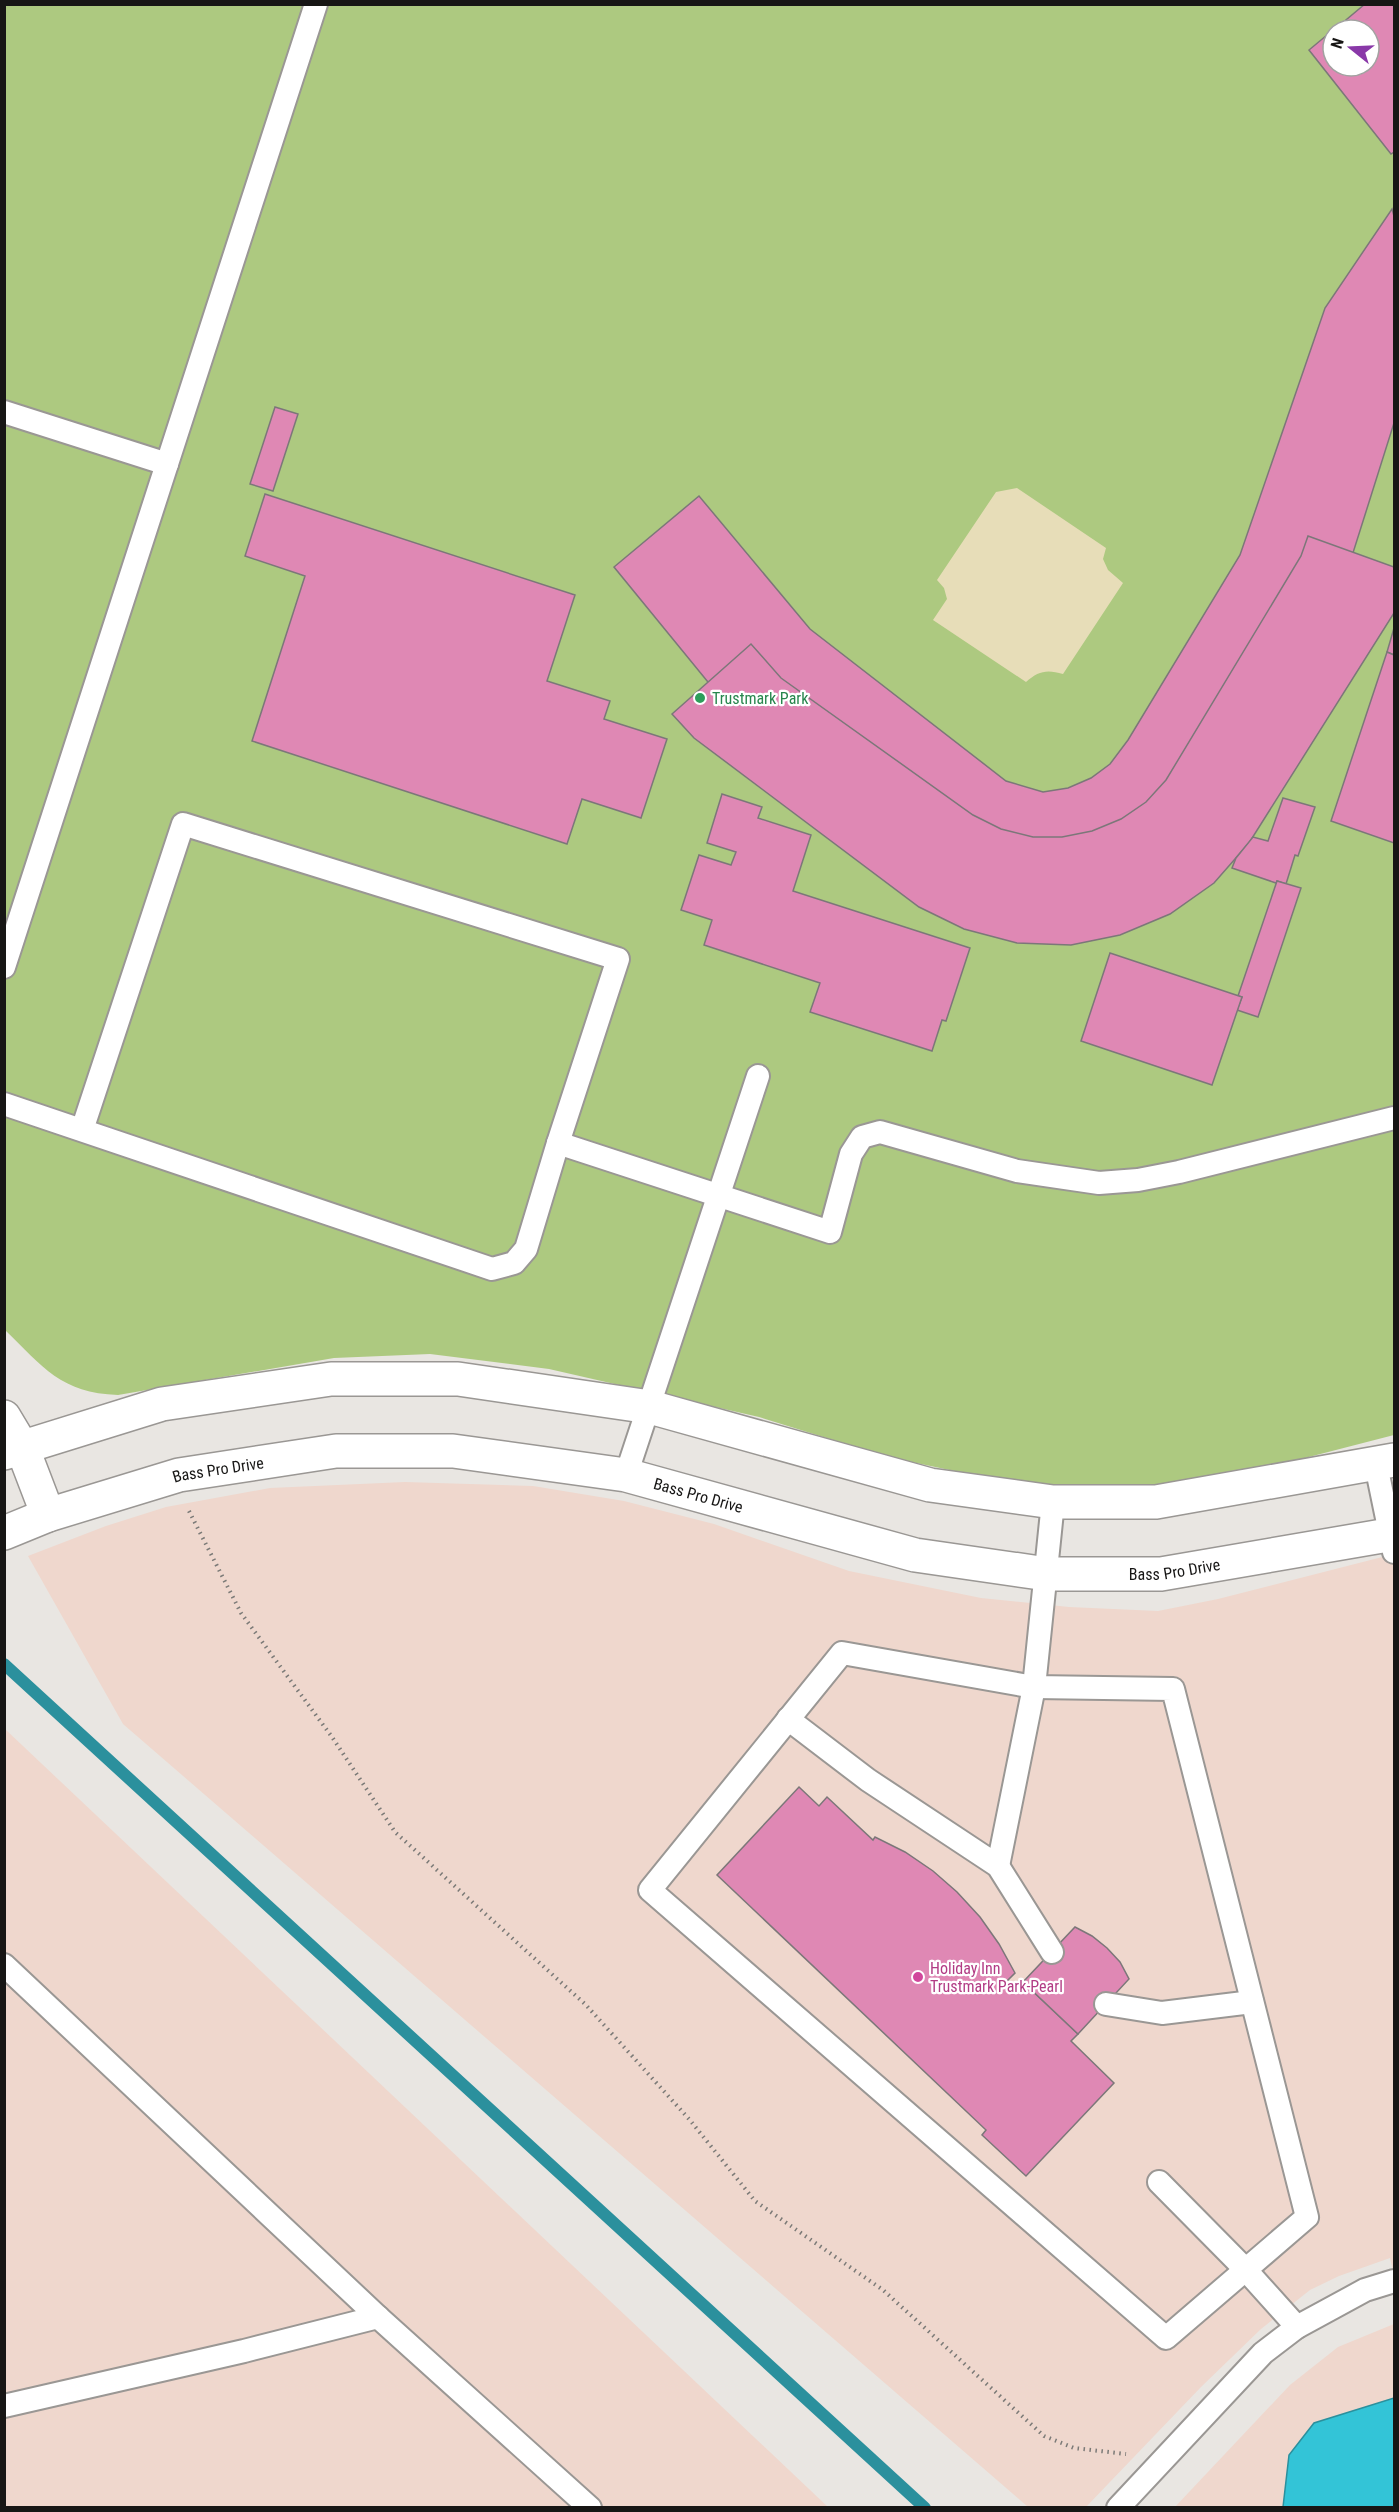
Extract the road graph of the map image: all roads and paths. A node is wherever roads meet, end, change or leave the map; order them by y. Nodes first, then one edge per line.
1 (316, 4) edge
2 (4, 412) edge
3 (167, 464) junction
4 (4, 967) edge
5 (758, 1076) dead end
6 (4, 1104) edge
7 (1395, 1118) edge
8 (82, 1130) junction
9 (558, 1143) junction
10 (719, 1195) junction
11 (650, 1407) junction
12 (4, 1417) edge
13 (13, 1450) edge
14 (1385, 1462) edge
15 (626, 1475) junction
16 (172, 1477) junction
17 (1053, 1502) junction
18 (48, 1515) junction
19 (4, 1533) edge
20 (1393, 1540) edge
21 (1047, 1574) junction
22 (1034, 1687) junction
23 (788, 1719) junction
24 (998, 1866) junction
25 (1052, 1952) dead end
26 (4, 1965) edge
27 (1252, 2002) junction
28 (1106, 2004) dead end
29 (1159, 2182) dead end
30 (1245, 2269) junction
31 (1395, 2281) edge
32 (378, 2316) junction
33 (1296, 2327) junction
34 (4, 2406) edge
35 (1157, 2468) junction
36 (590, 2508) edge
37 (1118, 2508) edge

1 - 3 lane
2 - 3 lane
3 - 4 lane
5 - 10 lane
6 - 8 lane
7 - 10 lane
8 - 9 lane
8 - 9 lane
9 - 10 lane
10 - 11 lane
11 - 13 street
11 - 15 lane
11 - 17 street
12 - 13 street
13 - 18 street
14 - 17 street
14 - 20 lane
15 - 16 street, Bass Pro Drive
15 - 21 street, Bass Pro Drive
16 - 18 street, Bass Pro Drive
16 - 35 path
17 - 21 lane
18 - 19 street, Bass Pro Drive
20 - 21 street, Bass Pro Drive
21 - 22 lane
22 - 23 lane
22 - 24 lane
22 - 27 lane
23 - 24 lane
23 - 30 lane
24 - 25 lane
26 - 32 lane
27 - 28 lane
27 - 30 lane
29 - 30 lane
30 - 33 lane
31 - 33 lane
32 - 34 lane
32 - 36 lane
33 - 35 lane
35 - 37 lane

